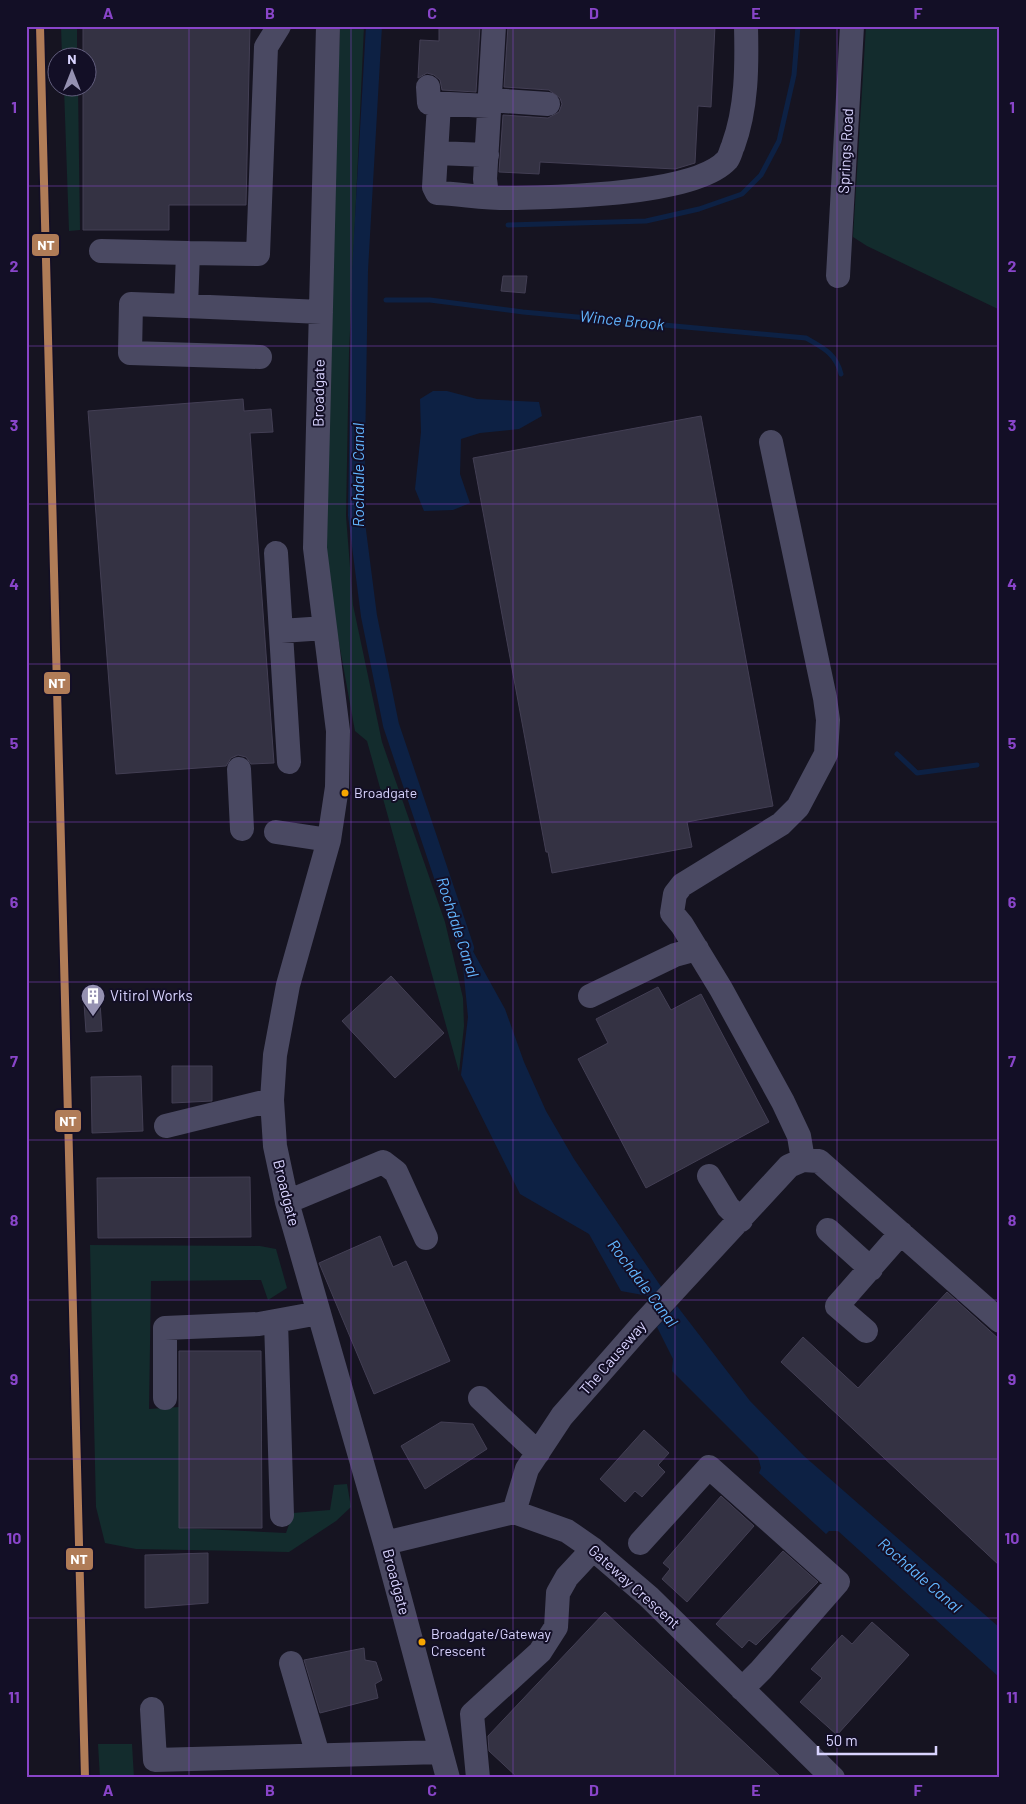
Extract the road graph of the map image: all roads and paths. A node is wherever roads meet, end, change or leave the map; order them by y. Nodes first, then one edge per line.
1 (279, 26) edge
2 (328, 26) edge
3 (494, 26) edge
4 (746, 26) edge
5 (852, 26) edge
6 (490, 104) junction
7 (548, 104) dead end
8 (436, 153) junction
9 (486, 155) junction
10 (487, 196) junction
11 (101, 251) dead end
12 (188, 253) junction
13 (838, 276) dead end
14 (186, 306) junction
15 (321, 312) junction
16 (260, 357) dead end
17 (772, 442) dead end
18 (276, 553) dead end
19 (325, 628) junction
20 (281, 631) junction
21 (289, 762) dead end
22 (239, 769) dead end
23 (242, 829) dead end
24 (276, 832) dead end
25 (328, 840) junction
26 (697, 949) junction
27 (590, 996) dead end
28 (272, 1100) junction
29 (166, 1126) dead end
30 (803, 1160) junction
31 (709, 1176) dead end
32 (287, 1202) junction
33 (741, 1220) junction
34 (828, 1230) dead end
35 (901, 1234) junction
36 (426, 1238) dead end
37 (871, 1269) junction
38 (319, 1313) junction
39 (276, 1321) junction
40 (1000, 1321) edge
41 (866, 1331) dead end
42 (165, 1398) dead end
43 (480, 1398) dead end
44 (538, 1452) junction
45 (514, 1512) junction
46 (282, 1515) dead end
47 (386, 1543) junction
48 (640, 1543) dead end
49 (593, 1549) junction
50 (291, 1663) dead end
51 (742, 1688) junction
52 (152, 1709) dead end
53 (441, 1752) junction
54 (318, 1755) junction
55 (155, 1769) edge
56 (448, 1778) edge
57 (478, 1778) edge
58 (833, 1778) edge

1 - 12 street
2 - 15 street, Broadgate
3 - 6 street
4 - 10 street
5 - 13 street, Springs Road
6 - 7 street
6 - 8 street
6 - 9 street
8 - 9 street
8 - 10 street
9 - 10 street
11 - 12 street
12 - 14 street
14 - 15 street
14 - 16 street
15 - 19 street, Broadgate
17 - 26 street
18 - 20 street
19 - 20 street
19 - 25 street, Broadgate
20 - 21 street
22 - 23 street
24 - 25 street
25 - 28 street, Broadgate
26 - 27 street
26 - 30 street
28 - 29 street
28 - 32 street, Broadgate
30 - 33 street, The Causeway
30 - 35 street
31 - 33 street
32 - 36 street
32 - 38 street, Broadgate
33 - 44 street, The Causeway
34 - 37 street
35 - 37 street
35 - 40 street
37 - 41 street
38 - 39 street
38 - 47 street, Broadgate
39 - 42 street
39 - 46 street
43 - 44 street
44 - 45 street, The Causeway
45 - 47 street
45 - 49 street, Gateway Crescent
47 - 53 street, Broadgate
48 - 51 street
49 - 51 street, Gateway Crescent
49 - 57 street
50 - 54 street
51 - 58 street, Gateway Crescent
52 - 55 street
53 - 54 street
53 - 56 street, Broadgate
54 - 55 street

